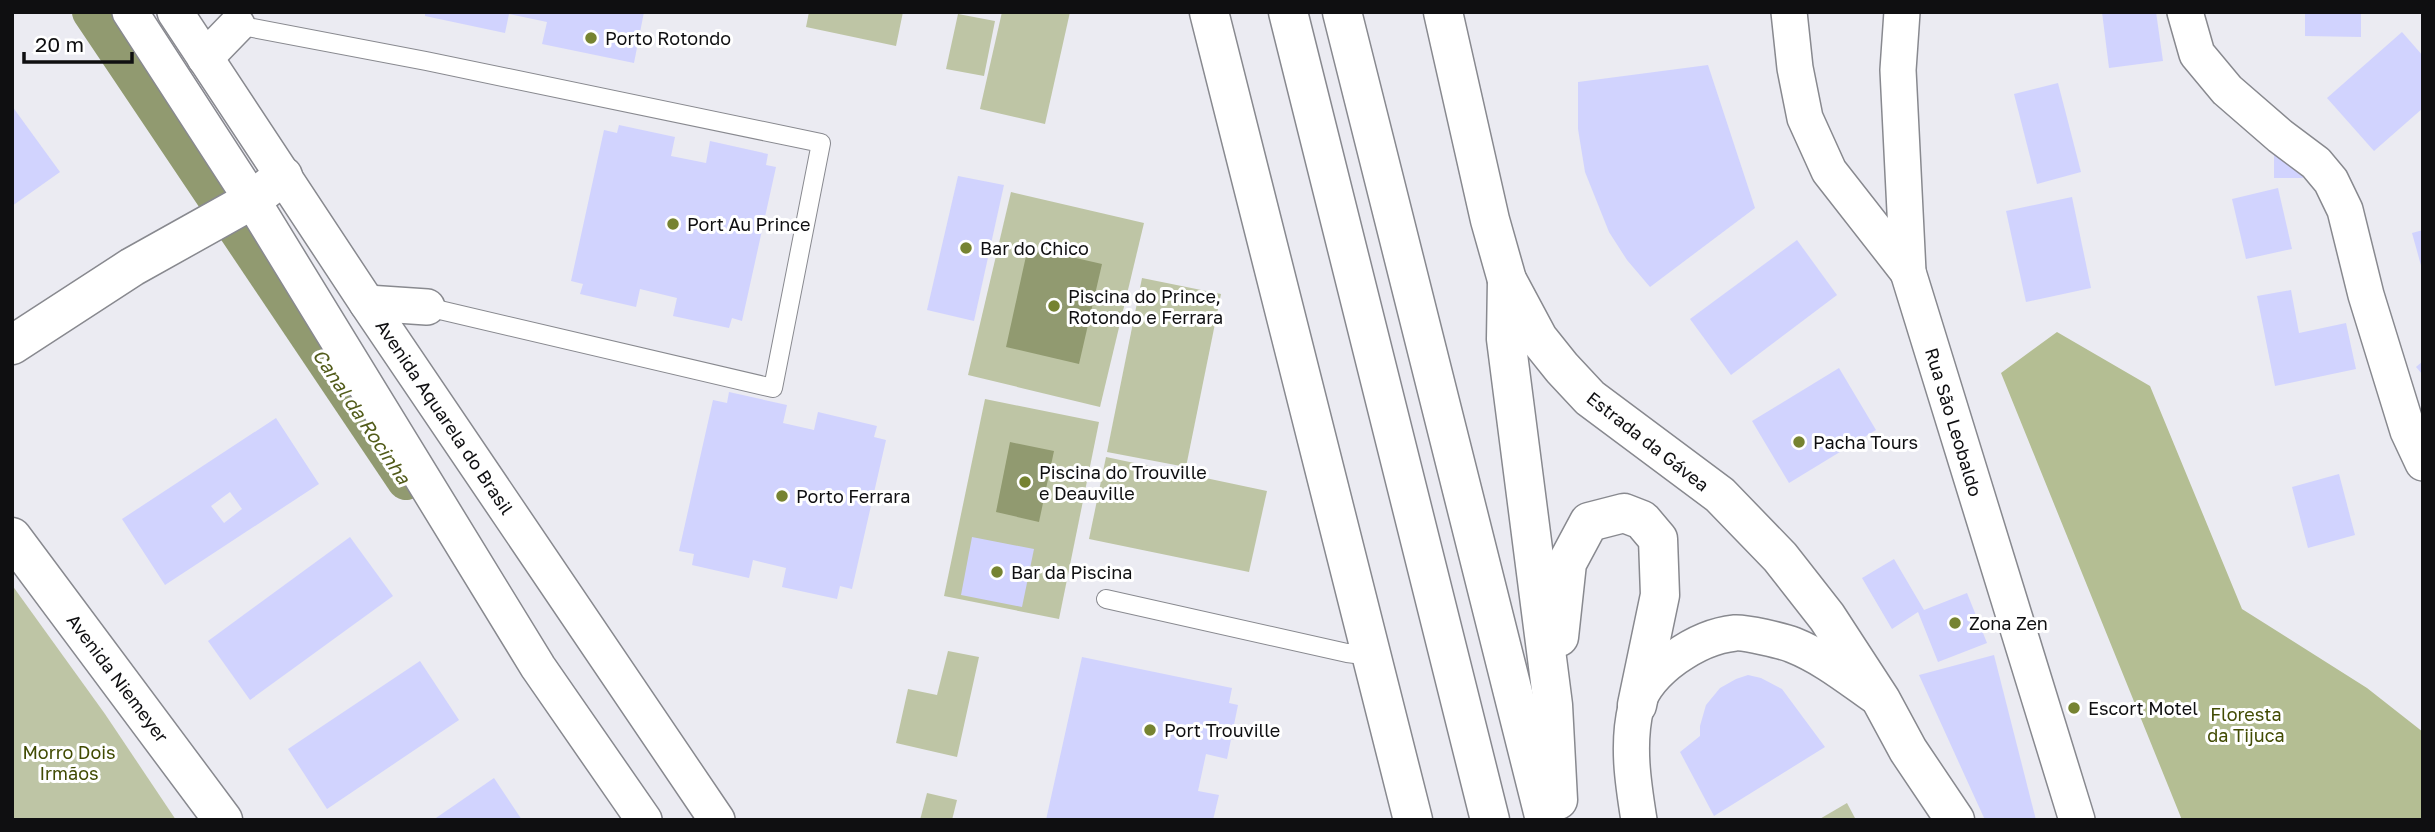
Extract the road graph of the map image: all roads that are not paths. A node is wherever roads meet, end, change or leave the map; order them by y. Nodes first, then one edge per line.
1 (130, 12) edge
2 (175, 12) edge
3 (1209, 12) edge
4 (1287, 12) edge
5 (1342, 12) edge
6 (1443, 12) edge
7 (1789, 12) edge
8 (1902, 12) edge
9 (2185, 12) edge
10 (237, 25) joint
11 (205, 58) junction
12 (282, 176) junction
13 (240, 207) junction
14 (1908, 272) junction
15 (1507, 280) junction
16 (367, 303) junction
17 (427, 307) joint
18 (12, 345) edge
19 (2423, 463) edge
20 (12, 537) edge
21 (1105, 599) dead end
22 (1371, 656) junction
23 (1881, 700) junction
24 (1553, 705) junction
25 (1637, 705) junction
26 (223, 820) edge
27 (644, 820) edge
28 (717, 820) edge
29 (1413, 820) edge
30 (1490, 820) edge
31 (1545, 820) edge
32 (1559, 820) edge
33 (1639, 820) edge
34 (1955, 820) edge
35 (2077, 820) edge

1 - 13 street
2 - 11 street, Avenida Aquarela do Brasil
3 - 22 main road
4 - 30 main road
5 - 31 main road
6 - 15 main road, Estrada da Gávea
7 - 14 street
8 - 14 street, Rua São Leobaldo
9 - 19 street
10 - 11 street
10 - 17 lane
11 - 12 street, Avenida Aquarela do Brasil
12 - 13 main road
12 - 16 street, Avenida Aquarela do Brasil
13 - 18 main road
13 - 27 street
14 - 35 street, Rua São Leobaldo
15 - 23 main road, Estrada da Gávea
15 - 24 main road
16 - 17 street
16 - 28 street, Avenida Aquarela do Brasil
20 - 26 main road, Avenida Niemeyer
21 - 22 lane
22 - 29 main road
23 - 25 street
23 - 34 main road, Estrada da Gávea
24 - 25 main road
24 - 32 main road
25 - 33 street

